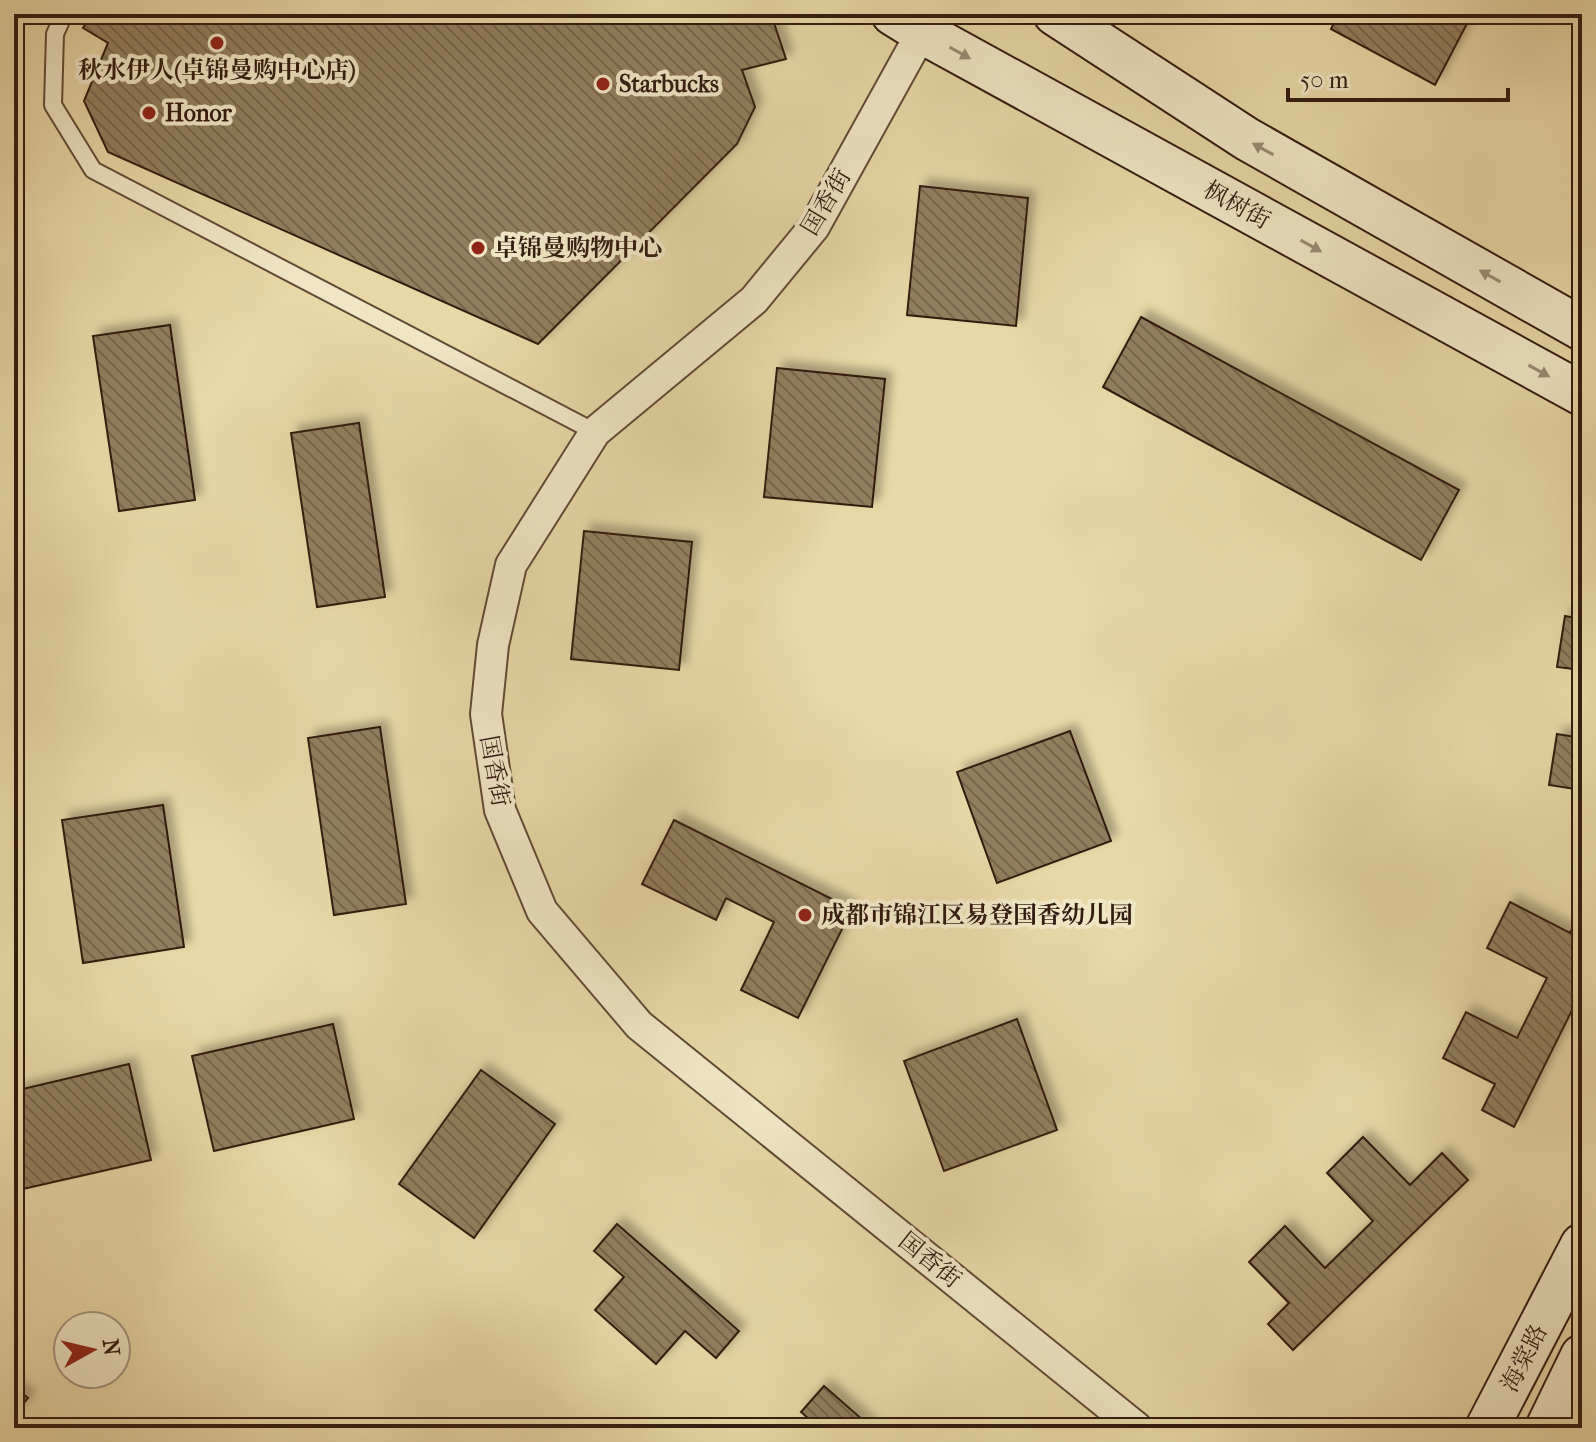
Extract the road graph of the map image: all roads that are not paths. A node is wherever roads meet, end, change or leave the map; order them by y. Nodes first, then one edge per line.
1 (64, 14) edge
2 (1055, 14) edge
3 (907, 23) edge
4 (1582, 329) edge
5 (1582, 394) edge
6 (595, 432) junction
7 (1582, 1245) edge
8 (1582, 1356) edge
9 (1137, 1428) edge
10 (1487, 1428) edge
11 (1547, 1428) edge

1 - 6 lane
4 -> 2 street
3 -> 5 street, 枫树街
3 - 6 street, 国香街
6 - 9 street, 国香街
7 - 10 street, 海棠路
8 - 11 street

